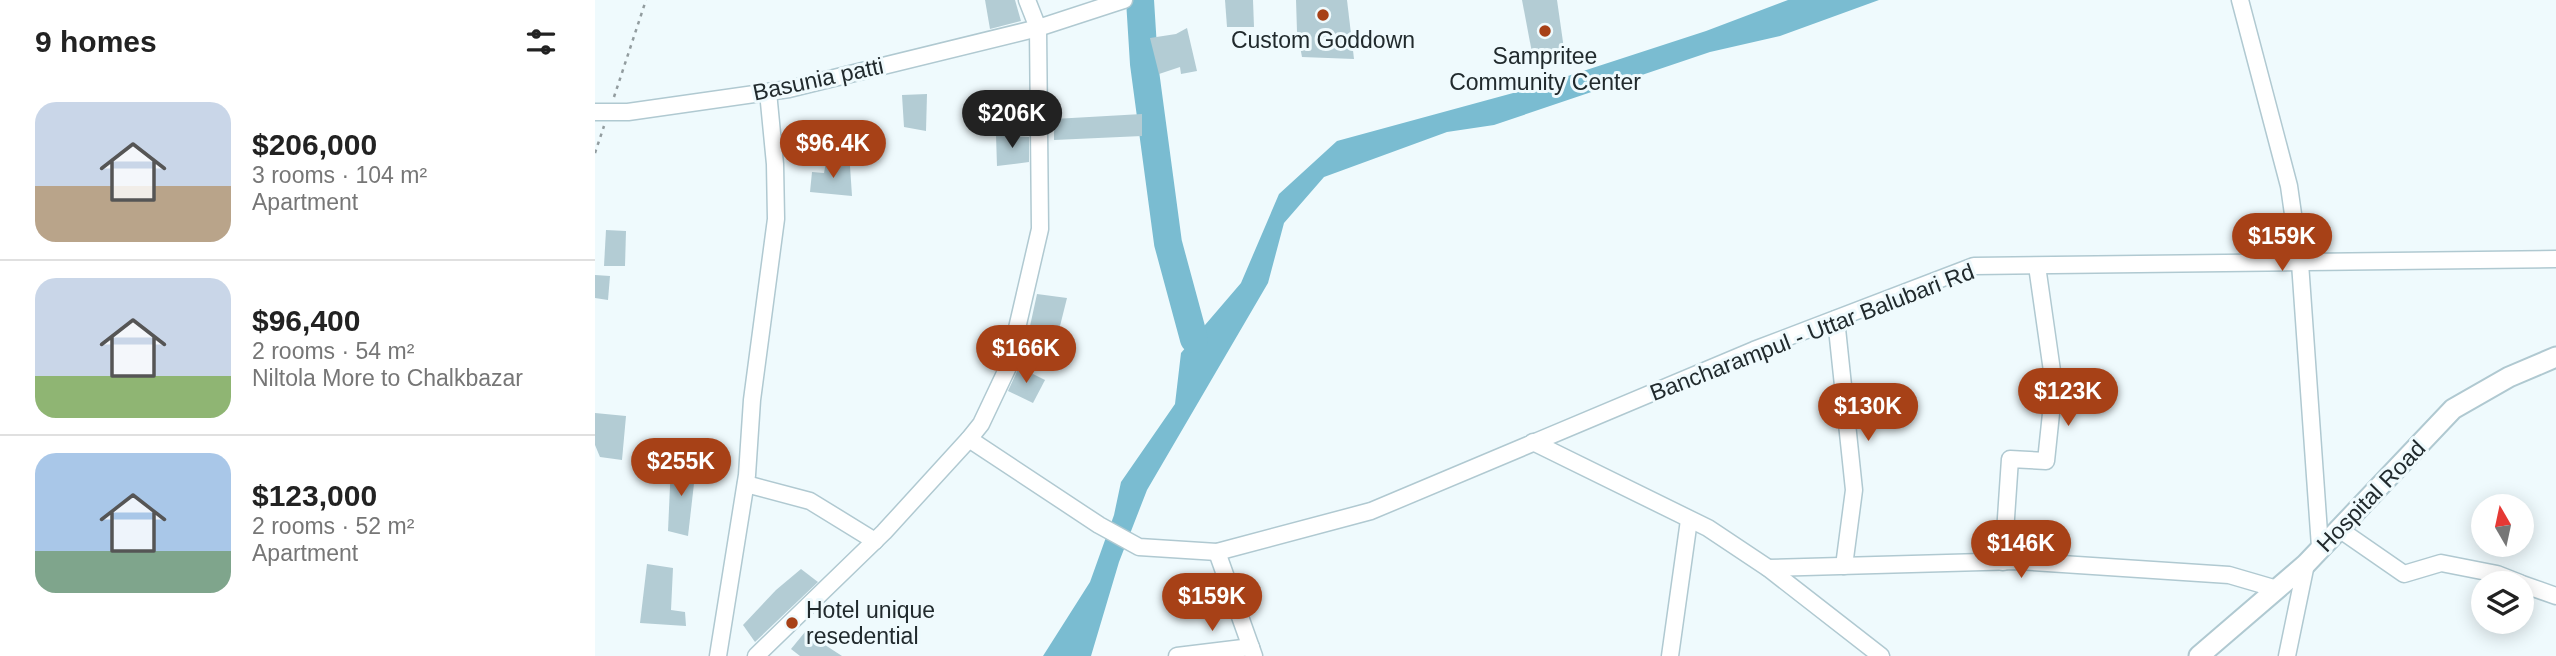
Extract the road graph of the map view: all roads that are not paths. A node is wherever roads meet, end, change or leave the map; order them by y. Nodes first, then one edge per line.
1 (1027, 0) edge
2 (2240, 0) edge
3 (1121, 1) edge
4 (1038, 28) junction
5 (768, 92) junction
6 (601, 113) edge
7 (2556, 259) edge
8 (2300, 262) junction
9 (2037, 266) junction
10 (1836, 319) junction
11 (2556, 357) edge
12 (969, 439) junction
13 (1533, 442) junction
14 (746, 484) junction
15 (1689, 520) junction
16 (2339, 529) junction
17 (875, 541) junction
18 (2320, 547) junction
19 (1217, 552) junction
20 (2003, 562) junction
21 (2306, 564) junction
22 (1844, 566) junction
23 (1768, 568) junction
24 (2482, 571) edge
25 (2534, 588) edge
26 (2277, 589) junction
27 (2556, 596) edge
28 (1252, 652) edge
29 (718, 656) edge
30 (756, 656) edge
31 (1177, 656) edge
32 (1670, 656) edge
33 (1881, 656) edge
34 (2199, 656) edge
35 (2287, 656) edge

1 - 4 street
2 - 8 street
3 - 4 street, Basunia patti
4 - 5 street, Basunia patti
4 - 12 street
5 - 6 street, Basunia patti
5 - 14 street
7 - 8 street, Bancharampul - Uttar Balubari Rd
8 - 9 street, Bancharampul - Uttar Balubari Rd
8 - 18 street
9 - 10 street, Bancharampul - Uttar Balubari Rd
9 - 20 street
10 - 13 street, Bancharampul - Uttar Balubari Rd
10 - 22 street
11 - 16 main road, Hospital Road
12 - 17 street
12 - 19 street, Bancharampul - Uttar Balubari Rd
13 - 15 street
13 - 19 street, Bancharampul - Uttar Balubari Rd
14 - 17 street
14 - 29 street
15 - 23 street
15 - 32 street
16 - 18 main road, Hospital Road
16 - 24 street
17 - 30 street
18 - 21 main road, Hospital Road
19 - 28 street
20 - 22 street
20 - 26 street
21 - 26 main road, Hospital Road
21 - 35 street
22 - 23 street
23 - 33 street
25 - 27 street
26 - 34 main road, Hospital Road
28 - 31 street

